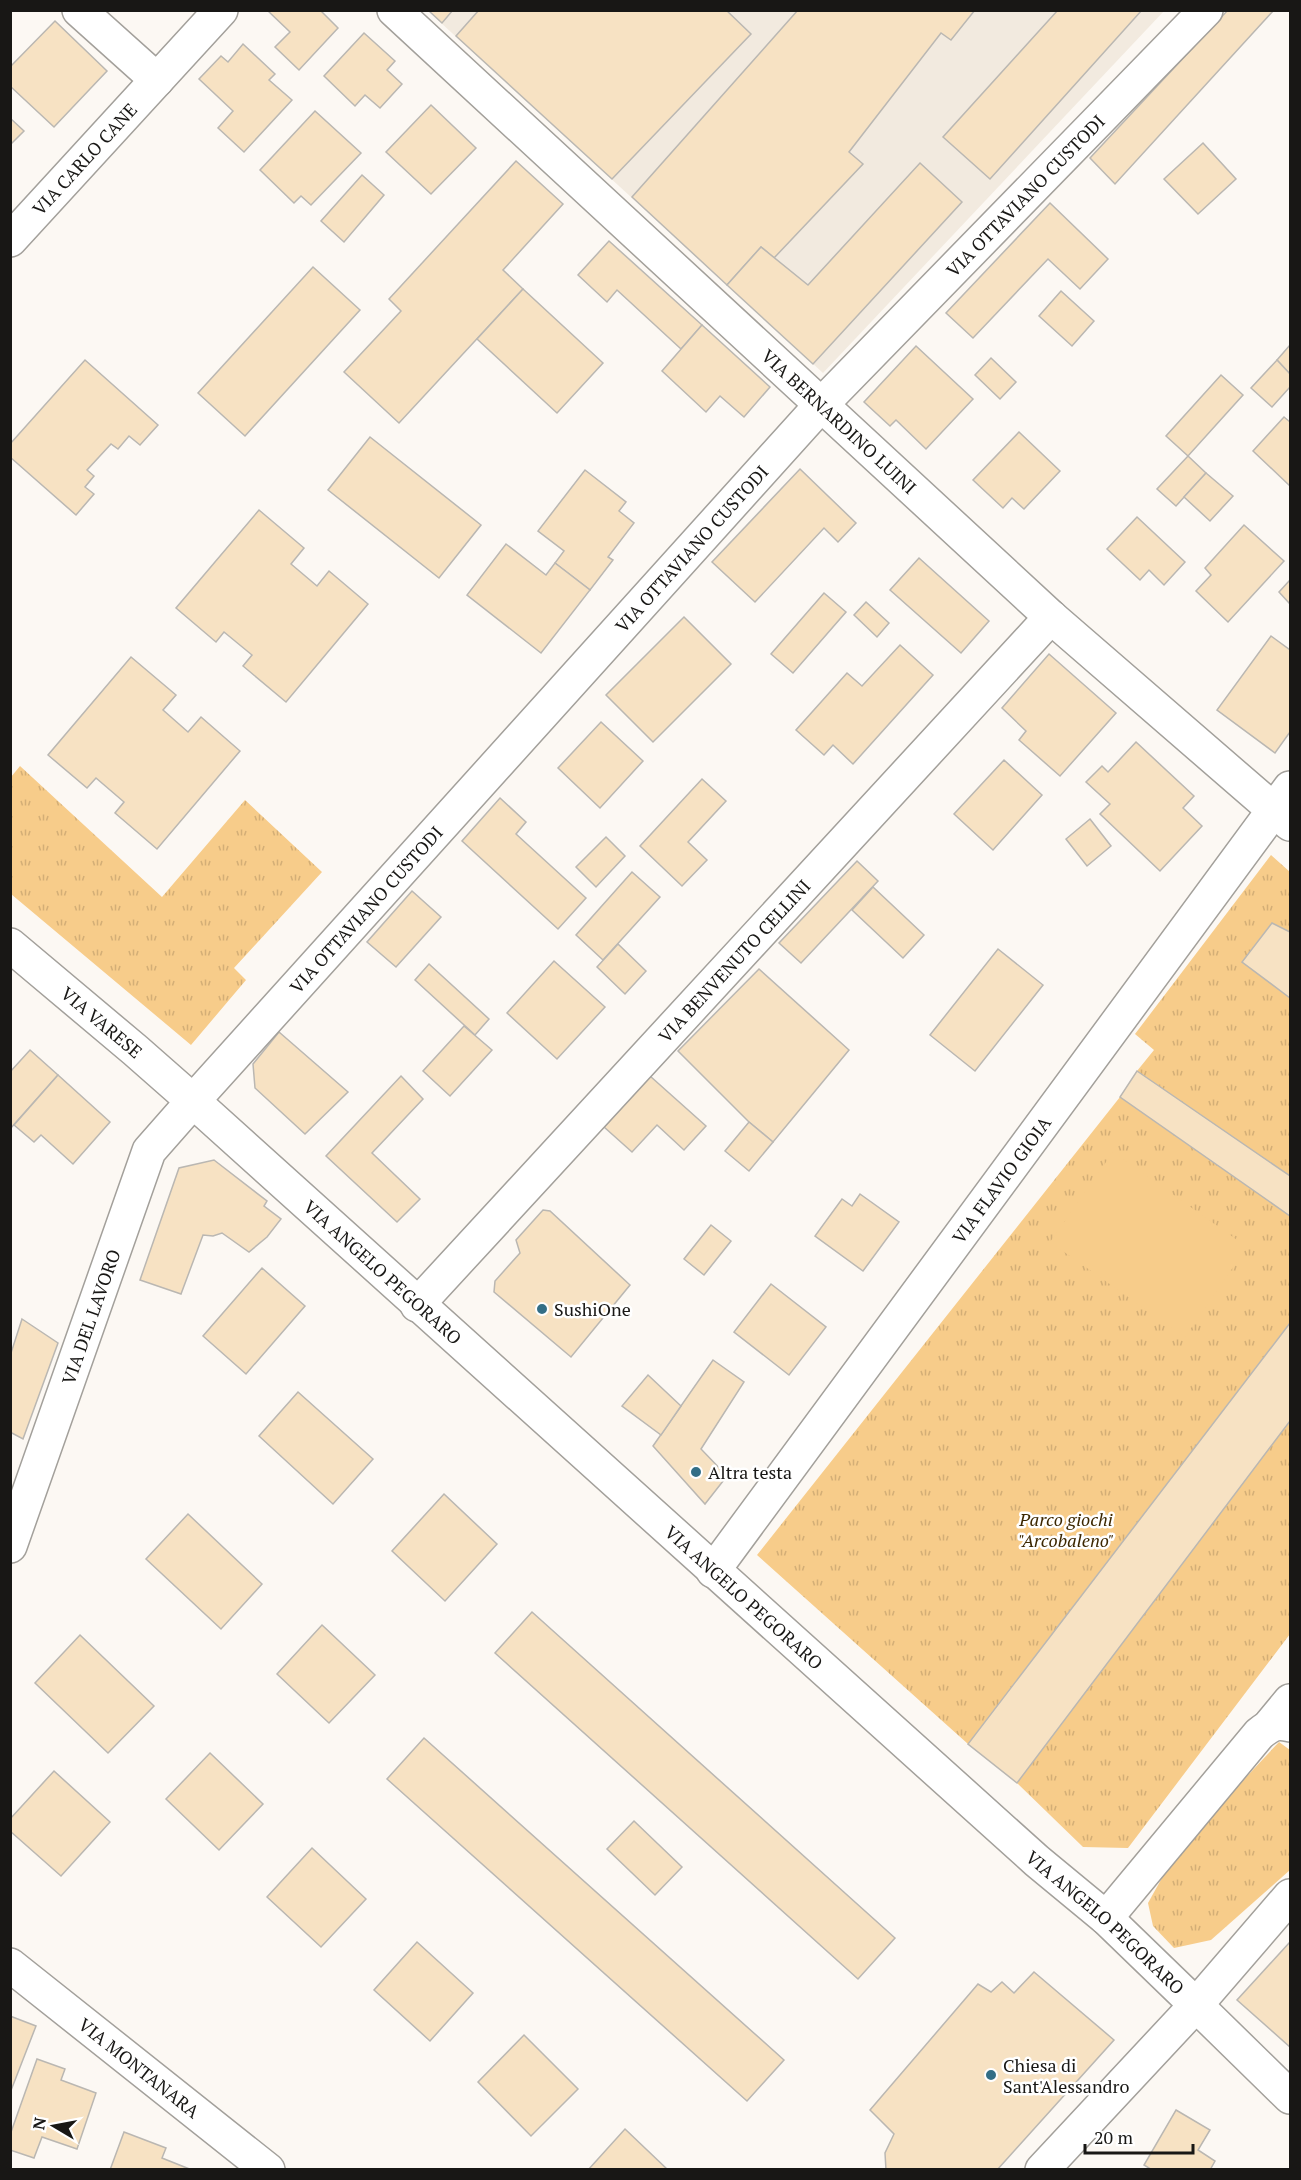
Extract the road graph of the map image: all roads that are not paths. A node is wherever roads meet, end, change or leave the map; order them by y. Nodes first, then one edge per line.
1 (79, 10) edge
2 (221, 10) edge
3 (394, 10) edge
4 (1206, 10) edge
5 (157, 80) junction
6 (10, 240) edge
7 (821, 405) junction
8 (1051, 617) junction
9 (1285, 807) edge
10 (10, 945) edge
11 (193, 1101) junction
12 (417, 1305) junction
13 (10, 1546) edge
14 (713, 1571) junction
15 (1284, 1717) edge
16 (1290, 1896) edge
17 (1106, 1918) junction
18 (10, 1965) edge
19 (1196, 2005) junction
20 (1290, 2097) edge
21 (268, 2169) edge
22 (1042, 2169) edge

1 - 5 street
2 - 5 street, VIA CARLO CANE
3 - 7 street, VIA BERNARDINO LUINI
4 - 7 street, VIA OTTAVIANO CUSTODI
5 - 6 street, VIA CARLO CANE
7 - 8 street, VIA BERNARDINO LUINI
7 - 11 street, VIA OTTAVIANO CUSTODI
8 - 9 street, VIA BERNARDINO LUINI
8 - 12 street, VIA BENVENUTO CELLINI
9 - 14 street, VIA FLAVIO GIOIA
10 - 11 street, VIA VARESE
11 - 12 street, VIA ANGELO PEGORARO
11 - 13 street, VIA DEL LAVORO
12 - 14 street, VIA ANGELO PEGORARO
14 - 17 street, VIA ANGELO PEGORARO
15 - 17 street
16 - 19 street
17 - 19 street, VIA ANGELO PEGORARO
18 - 21 street, VIA MONTANARA
19 - 20 street, VIA ANGELO PEGORARO
19 - 22 street

